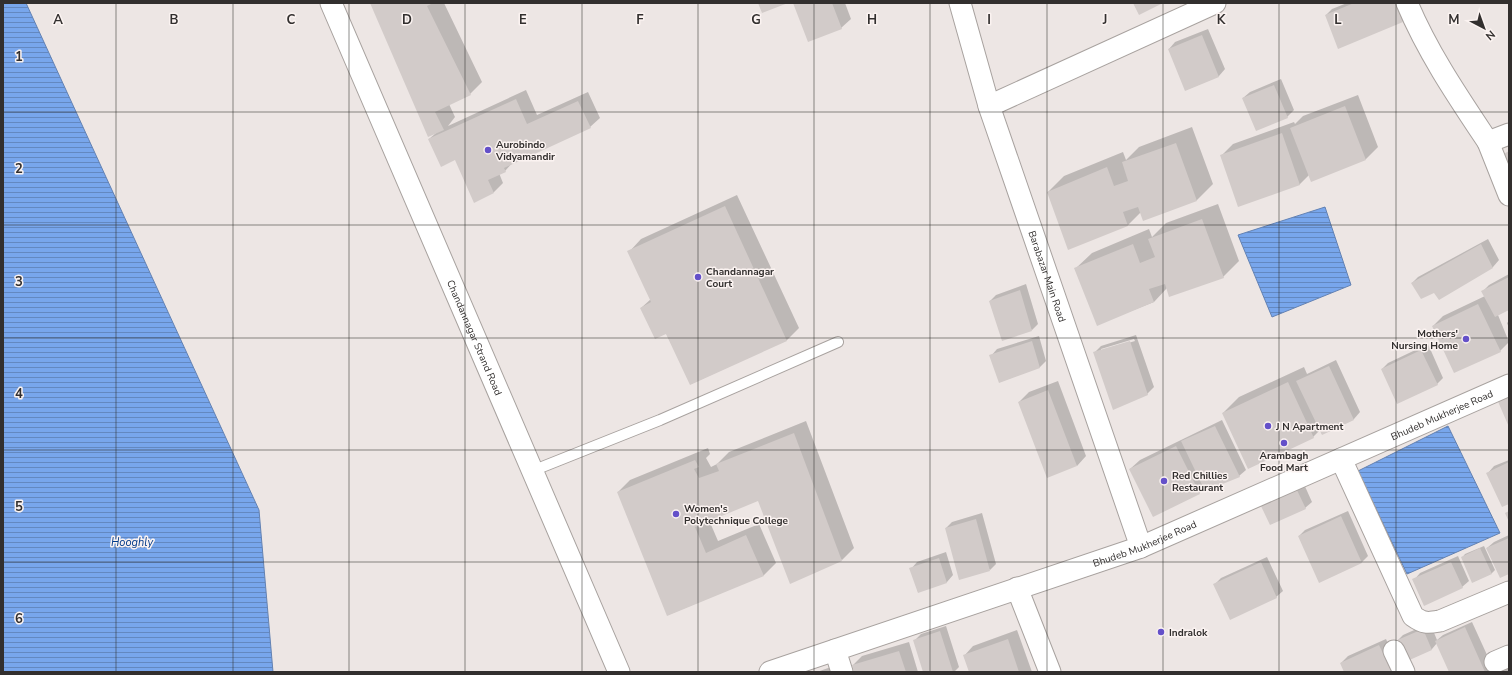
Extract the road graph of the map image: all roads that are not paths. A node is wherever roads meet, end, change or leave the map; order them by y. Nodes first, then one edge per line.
1 (960, 3) edge
2 (1215, 3) edge
3 (1407, 3) edge
4 (333, 4) edge
5 (989, 106) junction
6 (1509, 134) edge
7 (1488, 142) junction
8 (1509, 195) edge
9 (838, 342) dead end
10 (1509, 385) edge
11 (1341, 459) junction
12 (532, 471) junction
13 (1141, 547) junction
14 (1017, 588) junction
15 (1509, 592) edge
16 (835, 650) junction
17 (1394, 651) dead end
18 (619, 672) edge
19 (770, 672) edge
20 (842, 672) edge
21 (1050, 672) edge
22 (1404, 672) edge

1 - 5 street, Barabazar Main Road
2 - 5 street
3 - 7 street
4 - 12 street, Chandannagar Strand Road
5 - 13 street, Barabazar Main Road
6 - 7 street
7 - 8 street
9 - 12 lane
10 - 11 street, Bhudeb Mukherjee Road
11 - 13 street, Bhudeb Mukherjee Road
11 - 15 street
12 - 18 street, Chandannagar Strand Road
13 - 14 street, Bhudeb Mukherjee Road
14 - 16 street, Bhudeb Mukherjee Road
14 - 21 street
16 - 19 street, Bhudeb Mukherjee Road
16 - 20 street
17 - 22 street

